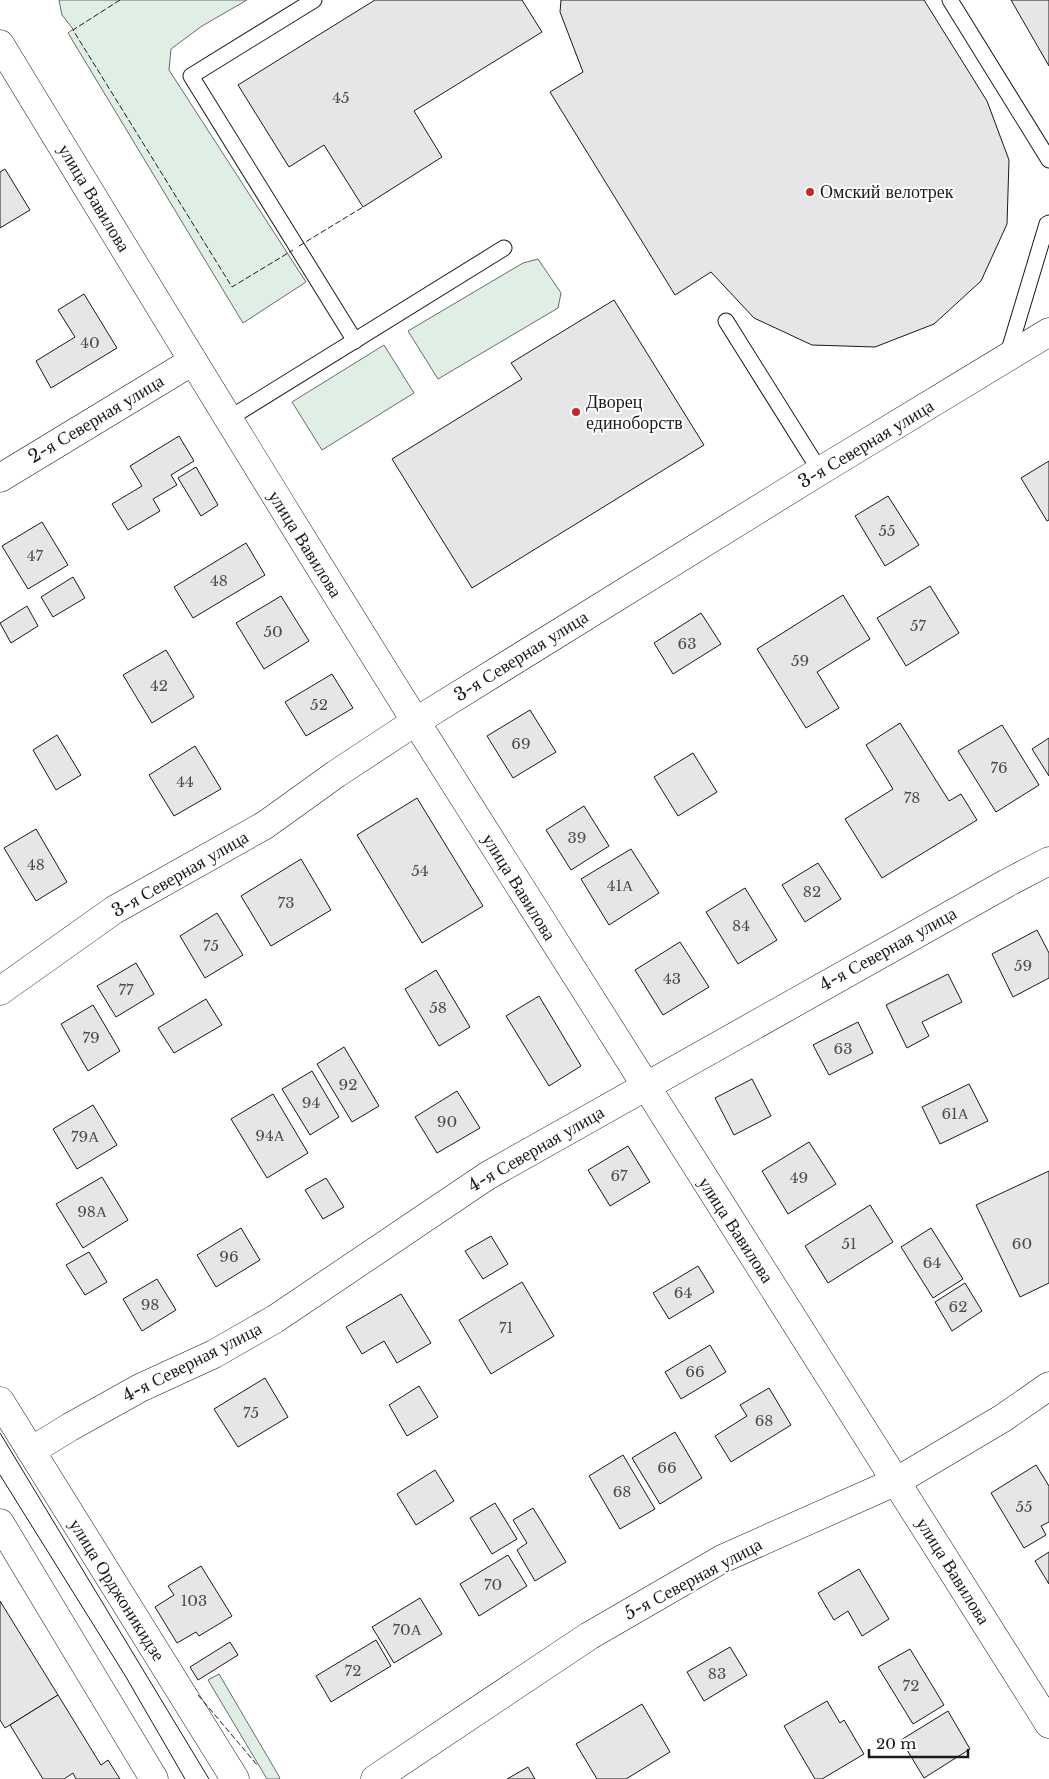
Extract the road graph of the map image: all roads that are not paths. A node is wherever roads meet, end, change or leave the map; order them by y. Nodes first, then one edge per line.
1 (314, 0) edge
2 (950, 0) edge
3 (0, 44) edge
4 (1049, 160) edge
5 (1049, 223) edge
6 (504, 248) dead end
7 (726, 321) dead end
8 (1049, 332) edge
9 (355, 341) junction
10 (1006, 359) junction
11 (193, 361) junction
12 (228, 419) junction
13 (820, 471) junction
14 (0, 478) edge
15 (415, 722) junction
16 (1049, 861) edge
17 (0, 990) edge
18 (644, 1086) junction
19 (1049, 1386) edge
20 (0, 1401) edge
21 (32, 1451) junction
22 (897, 1481) junction
23 (0, 1523) edge
24 (1049, 1724) edge
25 (154, 1779) edge
26 (235, 1779) edge
27 (375, 1779) edge

1 - 9 lane
2 - 4 lane
3 - 11 street, улица Вавилова
5 - 10 lane
6 - 9 lane
7 - 13 lane
8 - 10 street, 3-я Северная улица
9 - 12 lane
10 - 13 street, 3-я Северная улица
11 - 12 street, улица Вавилова
11 - 14 street, 2-я Северная улица
12 - 15 street, улица Вавилова
13 - 15 street, 3-я Северная улица
15 - 17 street, 3-я Северная улица
15 - 18 street, улица Вавилова
16 - 18 street, 4-я Северная улица
18 - 21 street, 4-я Северная улица
18 - 22 street, улица Вавилова
19 - 22 street, 5-я Северная улица
20 - 21 street, улица Орджоникидзе
21 - 26 street, улица Орджоникидзе
22 - 24 street, улица Вавилова
22 - 27 street, 5-я Северная улица
23 - 25 street

